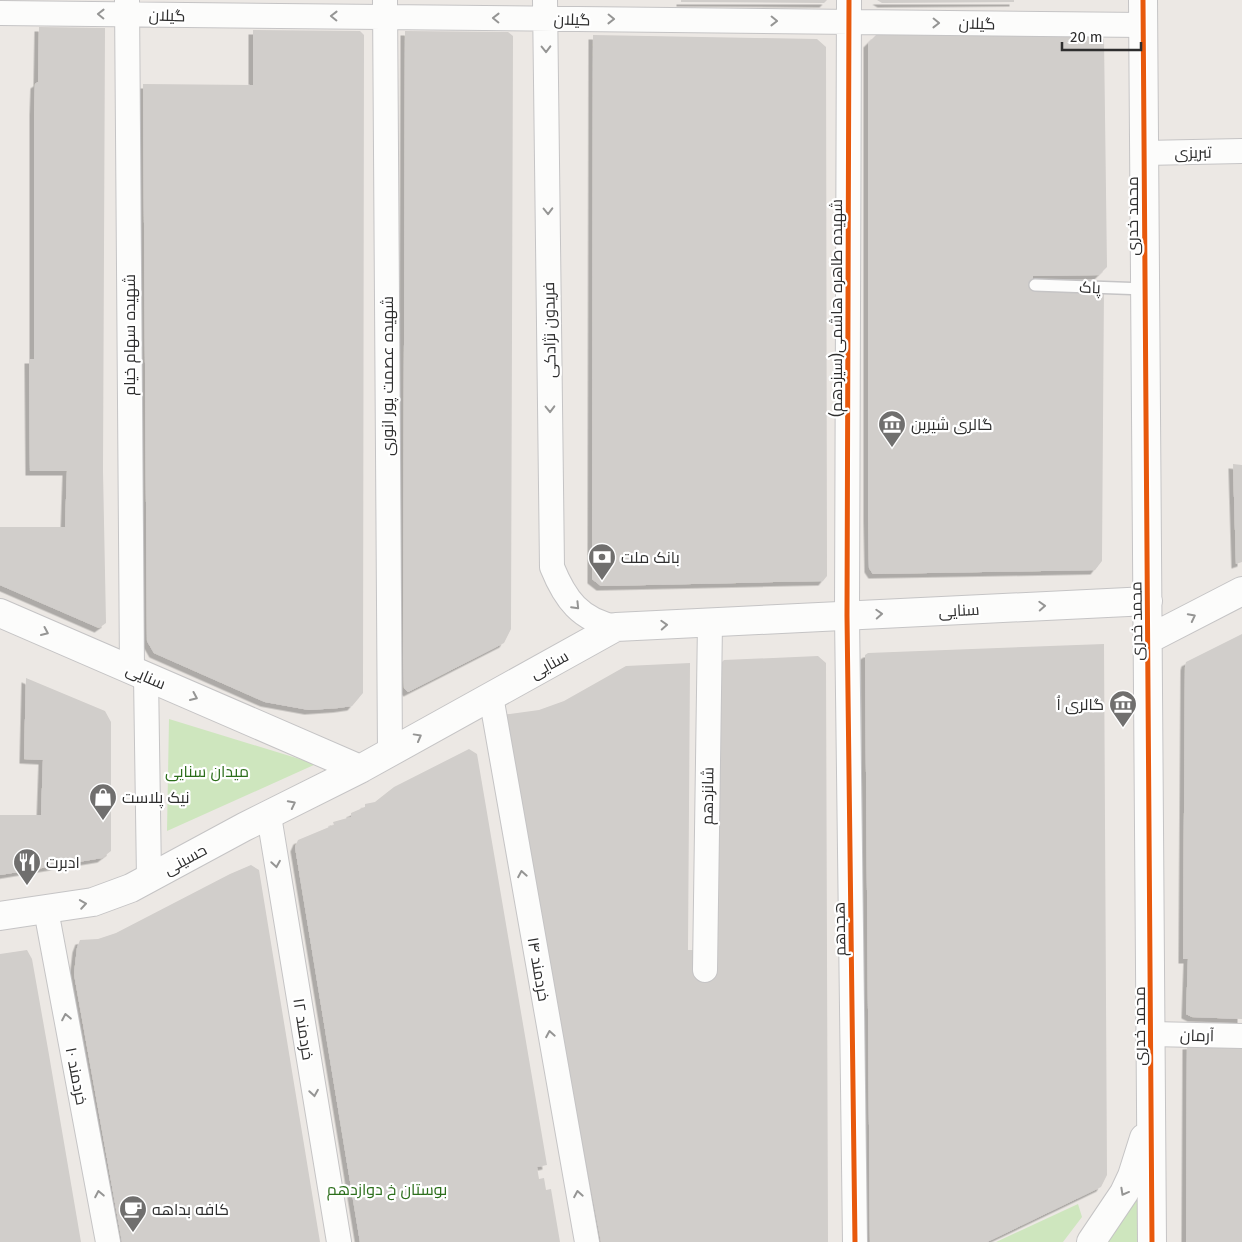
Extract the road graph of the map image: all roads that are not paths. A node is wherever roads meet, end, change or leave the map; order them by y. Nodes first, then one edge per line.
1 (127, 7) edge
2 (385, 8) edge
3 (545, 9) edge
4 (849, 11) edge
5 (1143, 12) edge
6 (0, 13) edge
7 (1242, 151) edge
8 (1144, 153) junction
9 (1035, 285) dead end
10 (1145, 289) junction
11 (1242, 591) edge
12 (1148, 601) junction
13 (0, 613) edge
14 (847, 616) junction
15 (710, 623) junction
16 (616, 627) junction
17 (1148, 639) junction
18 (139, 673) junction
19 (491, 696) junction
20 (390, 753) junction
21 (360, 769) junction
22 (268, 816) junction
23 (150, 878) junction
24 (46, 910) junction
25 (0, 916) edge
26 (705, 970) dead end
27 (1151, 1034) junction
28 (1242, 1036) edge
29 (1152, 1113) junction
30 (108, 1242) edge
31 (339, 1242) edge
32 (587, 1242) edge
33 (855, 1242) edge
34 (1091, 1242) edge
35 (1152, 1242) edge

2 -> 1 street, گیلان
1 -> 6 street, گیلان
1 - 18 street, شهیده سهام خیام
3 -> 2 street, گیلان
2 - 20 street, شهیده عصمت پور انوری
3 -> 4 street, گیلان
3 -> 16 street, فریدون نژادکی
4 -> 5 street, گیلان
4 - 14 street, شهیده طاهره هاشمی(سیزدهم)
5 - 8 street, محمد خدری
7 - 8 street, تبریزی
8 - 10 street, محمد خدری
9 - 10 lane, پاک
10 - 12 street, محمد خدری
17 -> 11 street
14 -> 12 street, سنایی
12 - 17 street, محمد خدری
13 -> 18 street, سنایی
14 - 15 street, سنایی
14 - 33 street, هجدهم
16 -> 15 street, سنایی
15 - 26 street, شانزدهم
16 - 19 street, سنایی
17 - 27 street, محمد خدری
18 -> 21 street, سنایی
18 - 23 street
20 -> 19 street, سنایی
32 -> 19 street, خردمند ۱۴
20 - 21 street, سنایی
22 -> 21 street, حسینی
22 - 23 street, حسینی
22 -> 31 street, خردمند ۱۲
24 -> 23 street, حسینی
24 - 25 street, حسینی
30 -> 24 street, خردمند ۱۰
27 - 28 street, آرمان
27 - 29 street, محمد خدری
29 -> 34 street
29 - 35 street, محمد خدری

